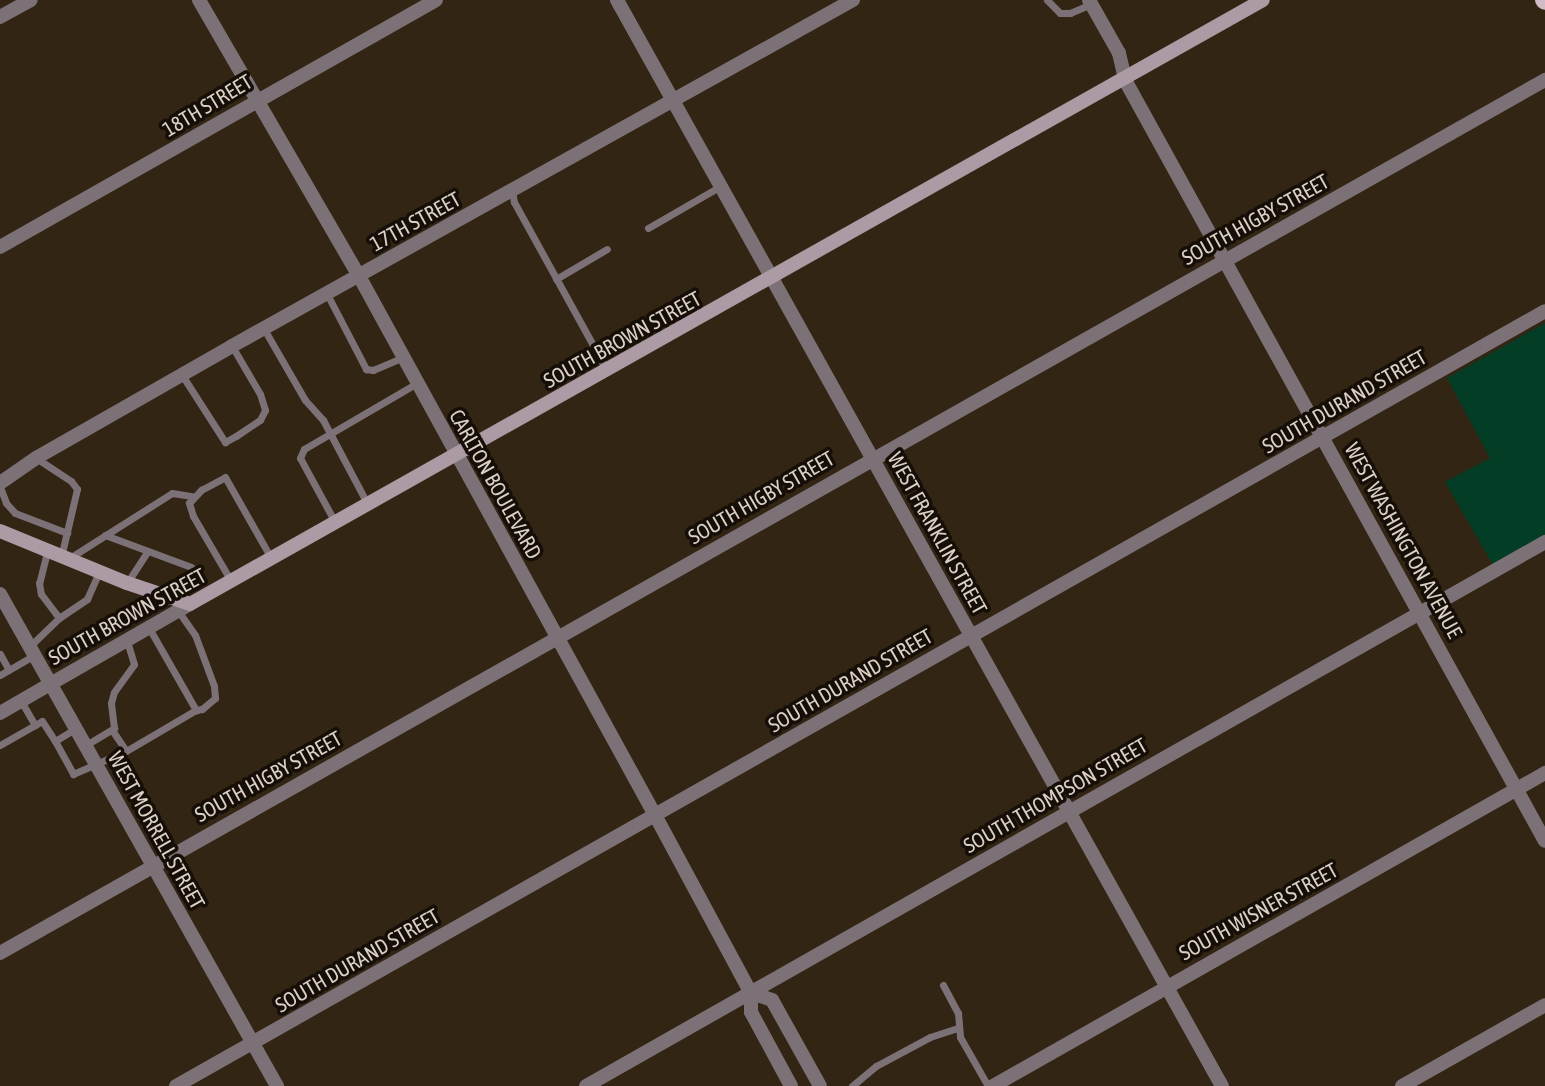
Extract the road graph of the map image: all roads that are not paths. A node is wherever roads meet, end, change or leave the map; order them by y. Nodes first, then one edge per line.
1 (31, 0) edge
2 (199, 0) edge
3 (436, 0) edge
4 (617, 0) edge
5 (853, 0) edge
6 (1047, 0) edge
7 (1263, 0) edge
8 (1091, 2) edge
9 (0, 18) edge
10 (1125, 80) junction
11 (1545, 80) edge
12 (258, 98) junction
13 (672, 102) junction
14 (719, 187) junction
15 (512, 191) junction
16 (648, 228) dead end
17 (0, 247) edge
18 (607, 249) dead end
19 (1225, 260) junction
20 (359, 276) junction
21 (556, 279) junction
22 (770, 280) junction
23 (327, 294) junction
24 (1545, 311) edge
25 (264, 328) junction
26 (232, 346) junction
27 (403, 357) junction
28 (607, 372) junction
29 (182, 375) junction
30 (416, 383) junction
31 (329, 432) junction
32 (1323, 437) junction
33 (456, 456) junction
34 (36, 458) junction
35 (873, 458) junction
36 (0, 485) edge
37 (192, 496) junction
38 (369, 506) junction
39 (336, 524) junction
40 (0, 531) edge
41 (67, 533) junction
42 (105, 535) junction
43 (1545, 542) edge
44 (148, 551) junction
45 (47, 552) junction
46 (64, 559) junction
47 (271, 559) junction
48 (191, 567) dead end
49 (99, 572) junction
50 (232, 581) junction
51 (127, 583) junction
52 (1, 597) edge
53 (184, 608) junction
54 (1420, 612) junction
55 (59, 618) junction
56 (149, 628) junction
57 (971, 635) junction
58 (557, 637) junction
59 (127, 640) junction
60 (31, 651) junction
61 (0, 654) edge
62 (9, 670) junction
63 (0, 675) edge
64 (52, 683) junction
65 (21, 701) junction
66 (196, 710) junction
67 (0, 713) edge
68 (35, 725) junction
69 (77, 728) junction
70 (113, 730) junction
71 (55, 741) junction
72 (0, 745) edge
73 (86, 745) junction
74 (126, 751) junction
75 (97, 766) junction
76 (1545, 772) edge
77 (1516, 789) junction
78 (1068, 811) junction
79 (655, 815) junction
80 (1545, 841) edge
81 (152, 865) junction
82 (0, 953) edge
83 (943, 985) dead end
84 (1167, 986) junction
85 (751, 993) junction
86 (1545, 1004) edge
87 (958, 1028) junction
88 (253, 1043) junction
89 (176, 1086) edge
90 (277, 1086) edge
91 (586, 1086) edge
92 (791, 1086) edge
93 (820, 1086) edge
94 (852, 1086) edge
95 (988, 1086) edge
96 (993, 1086) edge
97 (1222, 1086) edge
98 (1402, 1086) edge

1 - 9 street
2 - 12 street, CARLTON BOULEVARD
3 - 12 street, 18TH STREET
4 - 13 street, WEST FRANKLIN STREET
5 - 13 street, 17TH STREET
6 - 8 lane
7 - 10 main road, SOUTH BROWN STREET
8 - 10 street, WEST WASHINGTON AVENUE
10 - 19 street, WEST WASHINGTON AVENUE
10 - 22 main road, SOUTH BROWN STREET
11 - 19 street, SOUTH HIGBY STREET
12 - 17 street, 18TH STREET
12 - 20 street, CARLTON BOULEVARD
13 - 14 street, WEST FRANKLIN STREET
13 - 15 street, 17TH STREET
14 - 16 lane
14 - 22 street, WEST FRANKLIN STREET
15 - 20 street, 17TH STREET
15 - 21 lane
18 - 21 lane
19 - 32 street, WEST WASHINGTON AVENUE
19 - 35 street, SOUTH HIGBY STREET
20 - 23 street, 17TH STREET
20 - 27 street, CARLTON BOULEVARD
21 - 28 lane
22 - 28 main road, SOUTH BROWN STREET
22 - 35 street, WEST FRANKLIN STREET
23 - 25 street, 17TH STREET
23 - 27 lane
24 - 32 street, SOUTH DURAND STREET
25 - 26 street, 17TH STREET
25 - 31 lane
26 - 29 street, 17TH STREET
26 - 29 lane
27 - 30 street, CARLTON BOULEVARD
28 - 33 main road, SOUTH BROWN STREET
29 - 34 street, 17TH STREET
30 - 31 lane
30 - 33 street, CARLTON BOULEVARD
31 - 38 lane
31 - 39 lane
32 - 54 street, WEST WASHINGTON AVENUE
32 - 57 street, SOUTH DURAND STREET
33 - 38 main road, SOUTH BROWN STREET
33 - 58 street, CARLTON BOULEVARD
34 - 36 street, 17TH STREET
34 - 41 lane
35 - 57 street, WEST FRANKLIN STREET
35 - 58 street, SOUTH HIGBY STREET
36 - 41 lane
37 - 42 lane
37 - 47 lane
37 - 50 lane
38 - 39 main road, SOUTH BROWN STREET
39 - 47 main road, SOUTH BROWN STREET
40 - 45 main road
41 - 46 lane
42 - 44 lane
42 - 46 lane
43 - 54 street, SOUTH THOMPSON STREET
44 - 48 lane
44 - 51 lane
45 - 46 main road
45 - 55 lane
46 - 49 main road
47 - 50 main road, SOUTH BROWN STREET
49 - 51 main road
49 - 55 lane
50 - 53 main road, SOUTH BROWN STREET
51 - 53 main road
52 - 60 street, WEST MORRELL STREET
53 - 56 street, SOUTH BROWN STREET
53 - 66 lane
54 - 77 street, WEST WASHINGTON AVENUE
54 - 78 street, SOUTH THOMPSON STREET
55 - 60 lane
56 - 59 street, SOUTH BROWN STREET
56 - 66 lane
57 - 78 street, WEST FRANKLIN STREET
57 - 79 street, SOUTH DURAND STREET
58 - 79 street, CARLTON BOULEVARD
58 - 81 street, SOUTH HIGBY STREET
59 - 64 street, SOUTH BROWN STREET
59 - 70 lane
60 - 62 lane
60 - 64 street, WEST MORRELL STREET
61 - 62 lane
62 - 63 lane
64 - 65 street, SOUTH BROWN STREET
64 - 69 street, WEST MORRELL STREET
65 - 67 street, SOUTH BROWN STREET
65 - 68 lane
66 - 74 lane
68 - 71 lane
68 - 72 lane
69 - 71 lane
69 - 73 street, WEST MORRELL STREET
70 - 73 lane
70 - 74 lane
71 - 75 lane
73 - 75 street, WEST MORRELL STREET
74 - 75 lane
75 - 81 street, WEST MORRELL STREET
76 - 77 street, SOUTH WISNER STREET
77 - 80 street, WEST WASHINGTON AVENUE
77 - 84 street, SOUTH WISNER STREET
78 - 84 street, WEST FRANKLIN STREET
78 - 85 street, SOUTH THOMPSON STREET
79 - 85 street, CARLTON BOULEVARD
79 - 88 street, SOUTH DURAND STREET
81 - 82 street, SOUTH HIGBY STREET
81 - 88 street, WEST MORRELL STREET
83 - 87 lane
84 - 96 street, SOUTH WISNER STREET
84 - 97 street, WEST FRANKLIN STREET
85 - 91 street, SOUTH THOMPSON STREET
85 - 92 street, CARLTON BOULEVARD
85 - 93 street, CARLTON BOULEVARD
86 - 98 street
87 - 94 lane
87 - 95 lane
88 - 89 street, SOUTH DURAND STREET
88 - 90 street, WEST MORRELL STREET

